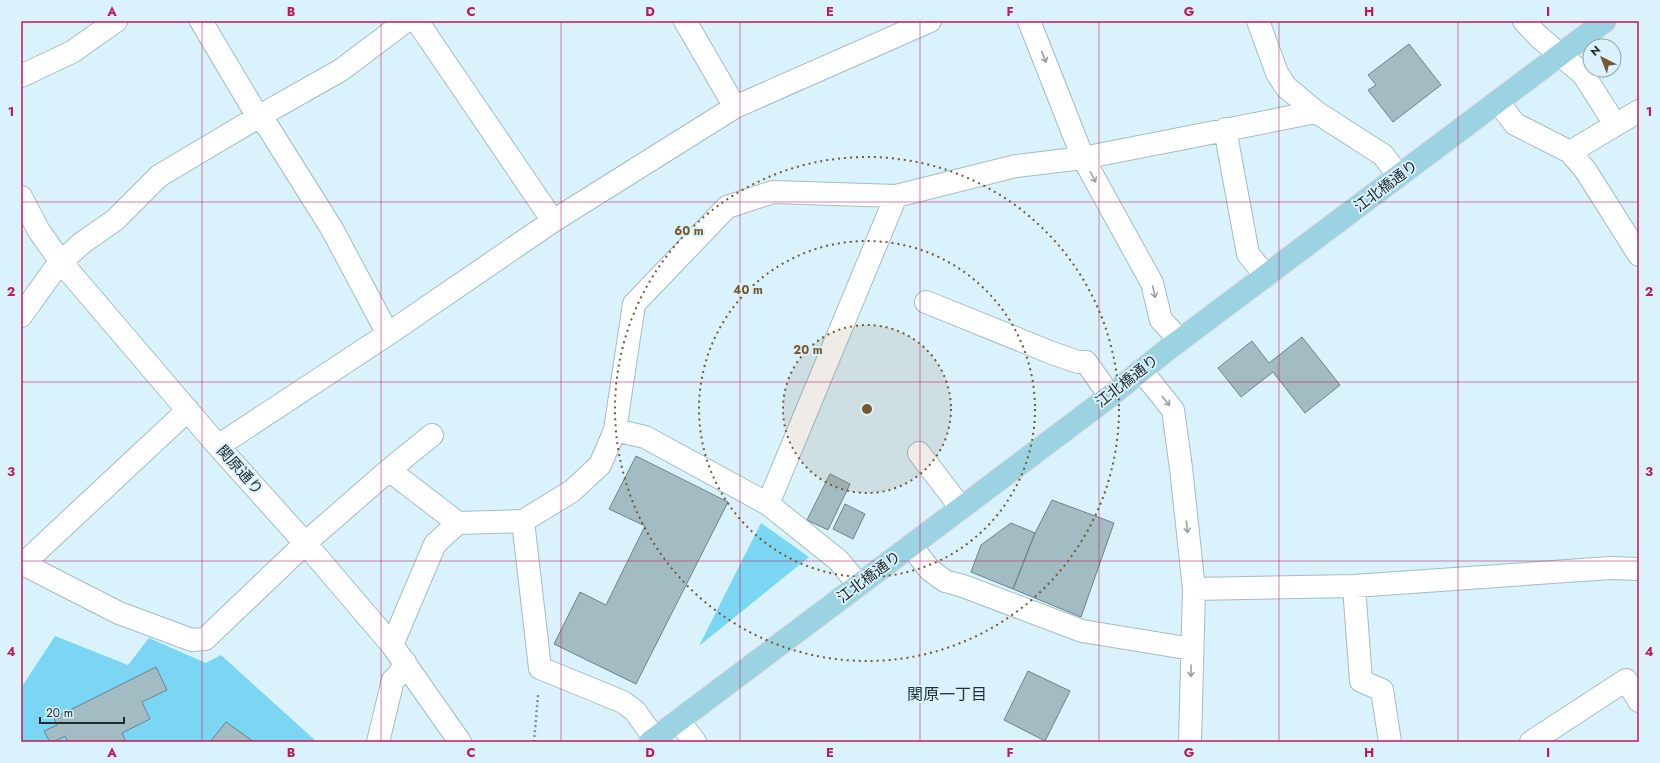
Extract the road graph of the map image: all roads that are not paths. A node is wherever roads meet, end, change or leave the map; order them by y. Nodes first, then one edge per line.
1 (116, 21) edge
2 (201, 21) edge
3 (406, 21) edge
4 (417, 21) edge
5 (685, 21) edge
6 (930, 21) edge
7 (1029, 21) edge
8 (1258, 21) edge
9 (1524, 21) edge
10 (1605, 21) edge
11 (1560, 54) junction
12 (21, 76) edge
13 (1498, 102) junction
14 (735, 107) junction
15 (1639, 111) edge
16 (1316, 112) junction
17 (258, 117) junction
18 (1615, 124) junction
19 (1225, 129) junction
20 (1570, 152) junction
21 (1083, 158) junction
22 (1399, 176) junction
23 (896, 196) junction
24 (21, 197) edge
25 (553, 221) junction
26 (1639, 255) edge
27 (61, 262) junction
28 (1266, 276) junction
29 (926, 302) dead end
30 (21, 316) edge
31 (388, 334) junction
32 (1180, 340) junction
33 (1141, 370) junction
34 (1110, 396) junction
35 (188, 410) junction
36 (615, 430) junction
37 (432, 435) dead end
38 (218, 446) junction
39 (919, 453) dead end
40 (389, 470) junction
41 (768, 504) junction
42 (961, 508) junction
43 (523, 521) junction
44 (458, 523) junction
45 (305, 543) junction
46 (911, 546) junction
47 (22, 564) edge
48 (1639, 569) edge
49 (859, 585) junction
50 (1354, 586) junction
51 (1194, 589) junction
52 (1192, 649) junction
53 (398, 653) junction
54 (1639, 701) edge
55 (679, 721) junction
56 (652, 740) edge
57 (378, 742) edge
58 (460, 742) edge
59 (695, 742) edge
60 (1190, 742) edge
61 (1390, 742) edge
62 (1531, 742) edge

1 - 12 street
2 - 17 street
3 - 17 street
4 - 25 street
5 - 14 street
6 - 14 street
7 -> 21 street
8 - 16 street
9 - 11 street
10 - 11 main road, 江北橋通り
11 - 13 main road, 江北橋通り
11 - 18 street
13 - 20 street
13 - 22 main road, 江北橋通り
14 - 25 street
15 - 18 street
16 - 19 street
16 - 22 street
17 - 27 street
17 - 31 street
18 - 20 street
19 - 21 street
19 - 28 street
20 - 26 street
21 - 23 street
21 -> 32 street
22 - 28 main road, 江北橋通り
23 - 36 street
23 - 41 street
24 - 27 street, 関原通り
25 - 31 street
27 - 30 street
27 - 35 street, 関原通り
28 - 32 main road, 江北橋通り
29 - 34 street
31 - 38 street
32 - 33 main road, 江北橋通り
33 - 34 main road, 江北橋通り
33 -> 51 street
34 - 42 main road, 江北橋通り
35 - 38 street, 関原通り
35 - 47 street
36 - 41 street
36 - 43 street
37 - 40 street
38 - 45 street, 関原通り
39 - 42 street
40 - 44 street
40 - 45 street
41 - 49 street
42 - 46 main road, 江北橋通り
43 - 44 street
43 - 56 street
44 - 53 street
45 - 47 street
45 - 53 street, 関原通り
46 - 49 main road, 江北橋通り
46 - 52 street
48 - 50 street
49 - 55 main road, 江北橋通り
50 - 51 street
50 - 61 street
51 - 52 street
52 -> 60 street
53 - 57 street
53 - 58 street, 関原通り
54 - 62 street
55 - 56 main road, 江北橋通り
55 - 59 street

